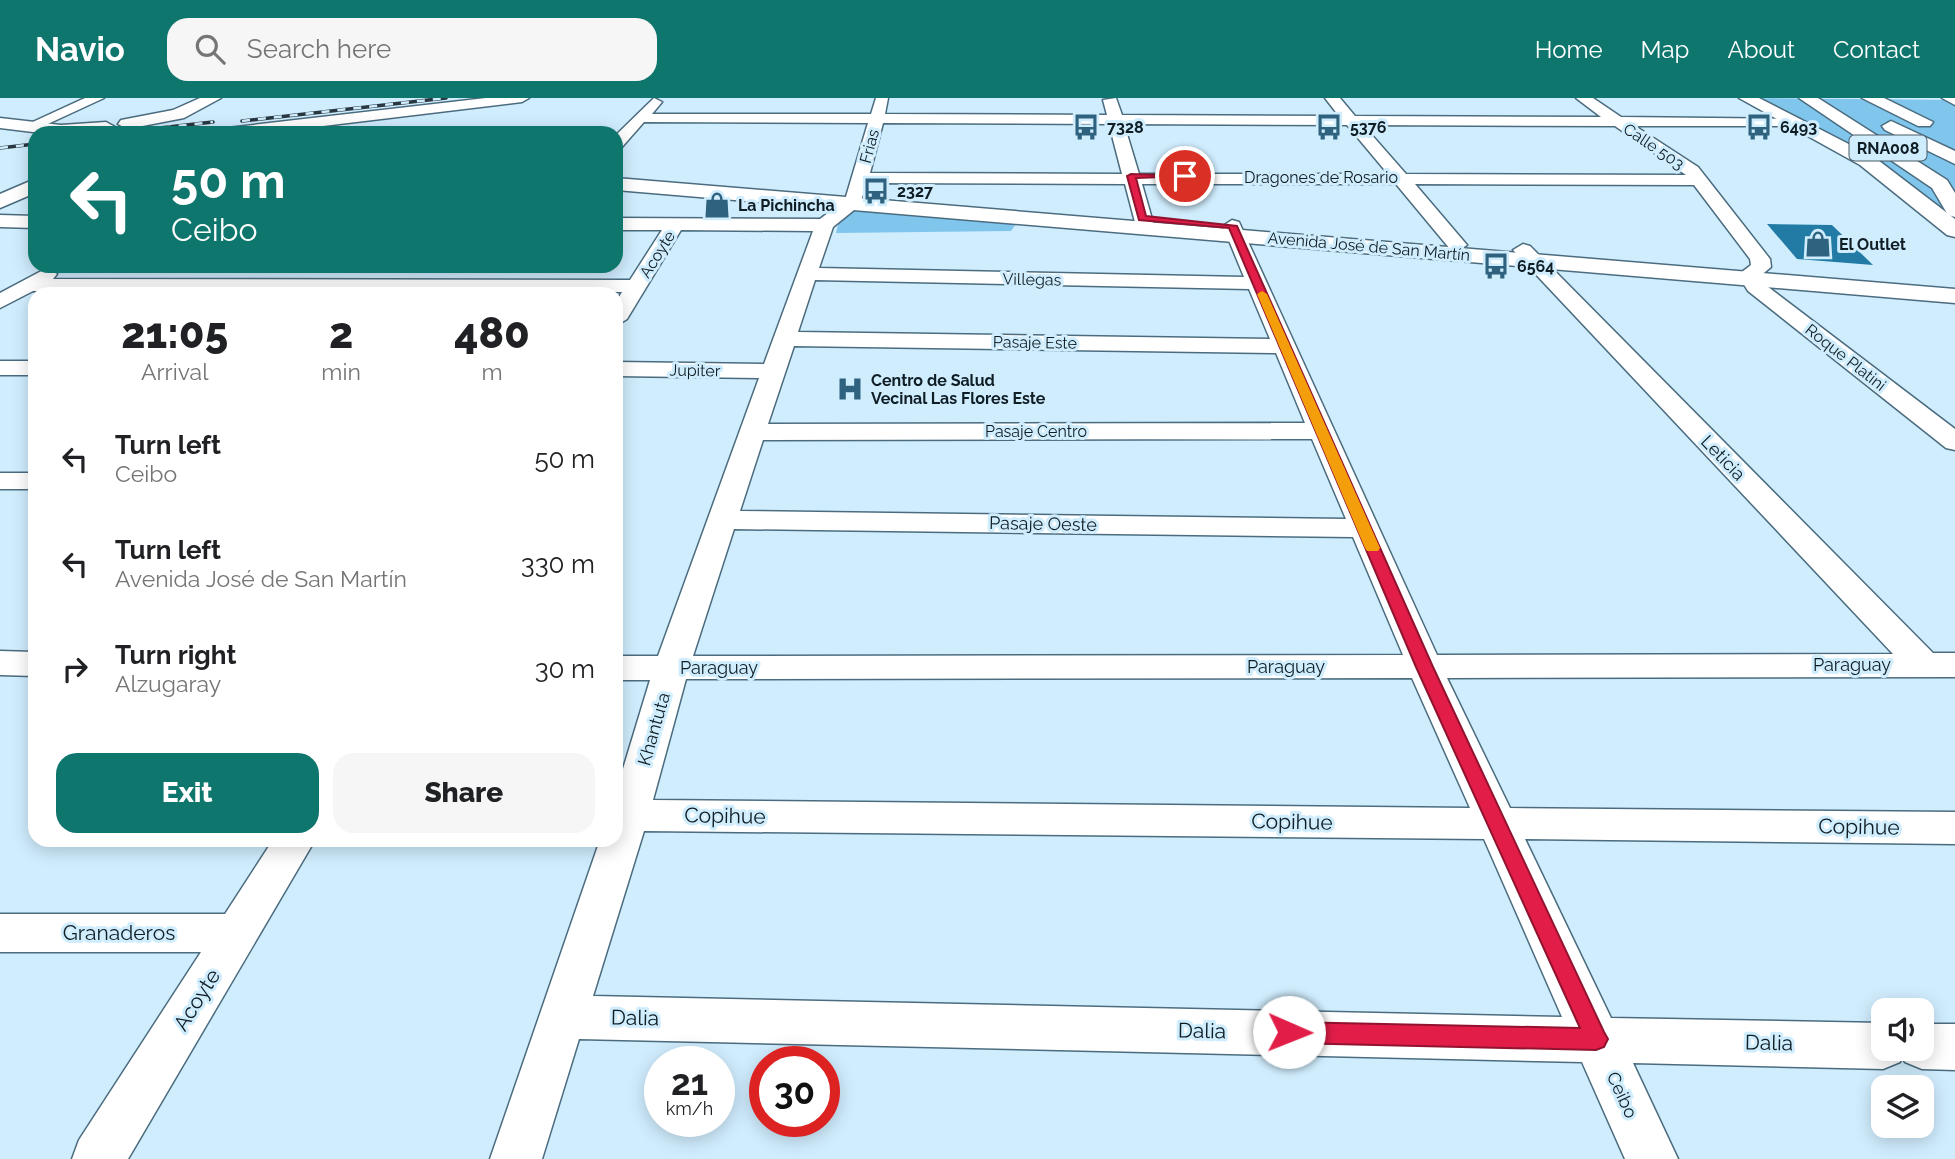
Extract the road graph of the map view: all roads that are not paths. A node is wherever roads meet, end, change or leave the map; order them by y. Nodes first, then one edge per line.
1 (97, 98) edge
2 (213, 98) edge
3 (220, 98) edge
4 (522, 98) edge
5 (659, 98) edge
6 (883, 98) edge
7 (1110, 98) edge
8 (1332, 98) edge
9 (1583, 98) edge
10 (1747, 98) edge
11 (1807, 98) edge
12 (1832, 98) edge
13 (1870, 98) edge
14 (1889, 98) edge
15 (1950, 98) edge
16 (1955, 100) edge
17 (1479, 106) dead end
18 (410, 111) junction
19 (641, 118) junction
20 (876, 119) junction
21 (1116, 120) junction
22 (1353, 122) junction
23 (1498, 122) junction
24 (1619, 122) junction
25 (1795, 122) junction
26 (0, 123) edge
27 (127, 124) junction
28 (45, 126) edge
29 (113, 126) edge
30 (153, 126) edge
31 (168, 126) edge
32 (285, 126) edge
33 (388, 126) edge
34 (28, 130) edge
35 (28, 133) edge
36 (0, 135) edge
37 (623, 137) edge
38 (1955, 158) edge
39 (1131, 176) junction
40 (623, 177) edge
41 (1400, 177) junction
42 (28, 178) edge
43 (1698, 180) junction
44 (623, 184) edge
45 (28, 188) edge
46 (856, 191) junction
47 (0, 192) edge
48 (0, 202) edge
49 (1955, 211) edge
50 (0, 221) edge
51 (28, 222) edge
52 (1144, 223) junction
53 (623, 224) edge
54 (675, 224) junction
55 (824, 225) junction
56 (1234, 230) junction
57 (1955, 230) edge
58 (1457, 245) junction
59 (1527, 255) junction
60 (49, 273) edge
61 (807, 274) junction
62 (1753, 274) junction
63 (1955, 283) edge
64 (1257, 284) junction
65 (28, 285) junction
66 (636, 286) junction
67 (1955, 296) edge
68 (0, 302) edge
69 (623, 307) edge
70 (785, 339) junction
71 (1284, 346) junction
72 (0, 368) edge
73 (28, 368) edge
74 (623, 369) edge
75 (774, 371) junction
76 (1320, 431) junction
77 (753, 432) junction
78 (1955, 442) edge
79 (0, 481) edge
80 (28, 481) edge
81 (722, 520) junction
82 (1364, 528) junction
83 (0, 663) edge
84 (28, 664) edge
85 (1939, 665) edge
86 (1425, 667) junction
87 (623, 668) edge
88 (671, 668) junction
89 (629, 815) junction
90 (1497, 824) junction
91 (1955, 828) edge
92 (623, 833) edge
93 (291, 847) edge
94 (619, 847) edge
95 (0, 933) edge
96 (237, 933) junction
97 (563, 1017) junction
98 (1596, 1039) junction
99 (1871, 1045) edge
100 (1934, 1046) edge
101 (1955, 1047) edge
102 (98, 1159) edge
103 (516, 1159) edge
104 (1651, 1159) edge

1 - 28 street
2 - 27 main road
3 - 31 main road
4 - 18 street
5 - 19 street
6 - 20 street, Frias
7 - 21 street
8 - 22 street
9 - 24 street, Calle 503
10 - 25 main road
11 - 49 main road, RNA008
12 - 38 main road, RNA008
13 - 14 main road, RNA008
15 - 16 main road
17 - 23 street
18 - 32 street
18 - 33 street
19 - 20 street
19 - 37 street
20 - 21 street
20 - 46 street, Frias
21 - 22 street
21 - 39 street
22 - 23 street
22 - 41 street
23 - 24 street
24 - 25 street
24 - 43 street, Calle 503
25 - 57 main road
26 - 34 main road
27 - 29 main road
27 - 30 main road
35 - 36 main road
39 - 41 street, Dragones de Rosario
39 - 46 street, Dragones de Rosario
39 - 52 street
40 - 46 main road, Avenida José de San Martín
41 - 43 street, Dragones de Rosario
41 - 58 street
42 - 47 main road
43 - 62 street, Calle 503
44 - 46 main road, Avenida José de San Martín
45 - 48 main road
46 - 52 main road, Avenida José de San Martín
46 - 55 street
50 - 51 street
52 - 56 main road, Avenida José de San Martín
53 - 54 street
54 - 55 street
54 - 66 street, Acoyte
55 - 61 street, Khantuta
56 - 58 main road, Avenida José de San Martín
56 - 59 main road, Avenida José de San Martín
56 - 64 street, Ceibo
58 - 59 main road, Avenida José de San Martín
59 - 62 main road, Avenida José de San Martín
59 - 85 street, Leticia
60 - 65 street
61 - 64 street, Villegas
61 - 70 street, Khantuta
62 - 63 main road, Avenida José de San Martín
62 - 67 main road, Avenida José de San Martín
62 - 78 street, Roque Platini
64 - 71 street, Ceibo
65 - 66 street
65 - 68 street
66 - 69 street, Acoyte
70 - 71 street, Pasaje Este
70 - 75 street, Khantuta
71 - 76 street, Ceibo
72 - 73 street
74 - 75 street, Jupiter
75 - 77 street, Khantuta
76 - 77 street, Pasaje Centro
76 - 82 street, Ceibo
77 - 81 street, Khantuta
79 - 80 street
81 - 82 street, Pasaje Oeste
81 - 88 street, Khantuta
82 - 86 street, Ceibo
83 - 84 street
85 - 86 street, Paraguay
86 - 88 street, Paraguay
86 - 90 street, Ceibo
87 - 88 street, Paraguay
88 - 89 street, Khantuta
89 - 90 street, Copihue
89 - 92 street, Khantuta
90 - 91 street, Copihue
90 - 98 street, Ceibo
93 - 96 street, Acoyte
94 - 97 street, Khantuta
95 - 96 street, Granaderos
96 - 102 street, Acoyte
97 - 98 street, Dalia
97 - 103 street, Khantuta
98 - 99 street, Dalia
98 - 104 street, Ceibo
100 - 101 street

